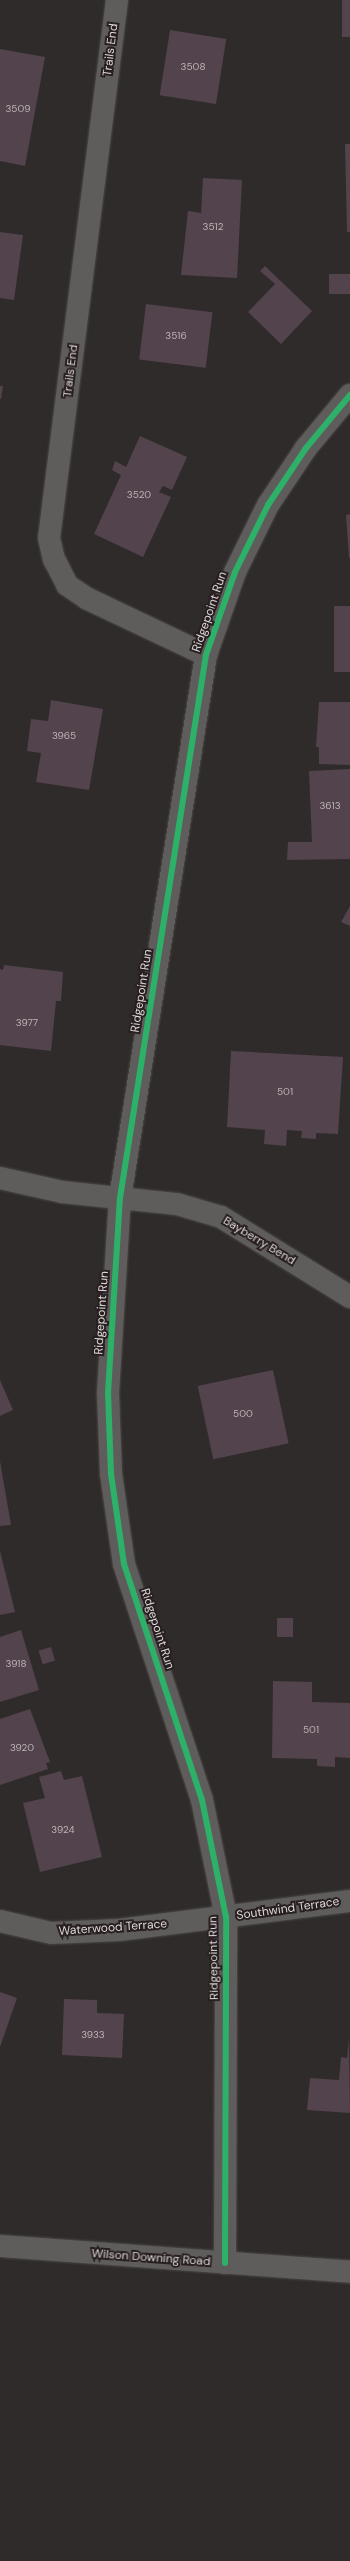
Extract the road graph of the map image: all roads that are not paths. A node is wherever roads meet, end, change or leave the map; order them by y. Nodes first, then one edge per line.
1 (117, 0) edge
2 (350, 395) edge
3 (206, 655) junction
4 (0, 1178) edge
5 (120, 1198) junction
6 (348, 1294) edge
7 (350, 1900) edge
8 (226, 1917) junction
9 (0, 1921) edge
10 (0, 2246) edge
11 (225, 2263) junction
12 (350, 2272) edge

1 - 3 street, Trails End
2 - 3 street, Ridgepoint Run
3 - 5 street, Ridgepoint Run
4 - 5 street, Bayberry Bend
5 - 6 street, Bayberry Bend
5 - 8 street, Ridgepoint Run
7 - 8 street, Southwind Terrace
8 - 9 street, Waterwood Terrace
8 - 11 street, Ridgepoint Run
10 - 11 street, Wilson Downing Road
11 - 12 street, Wilson Downing Road

